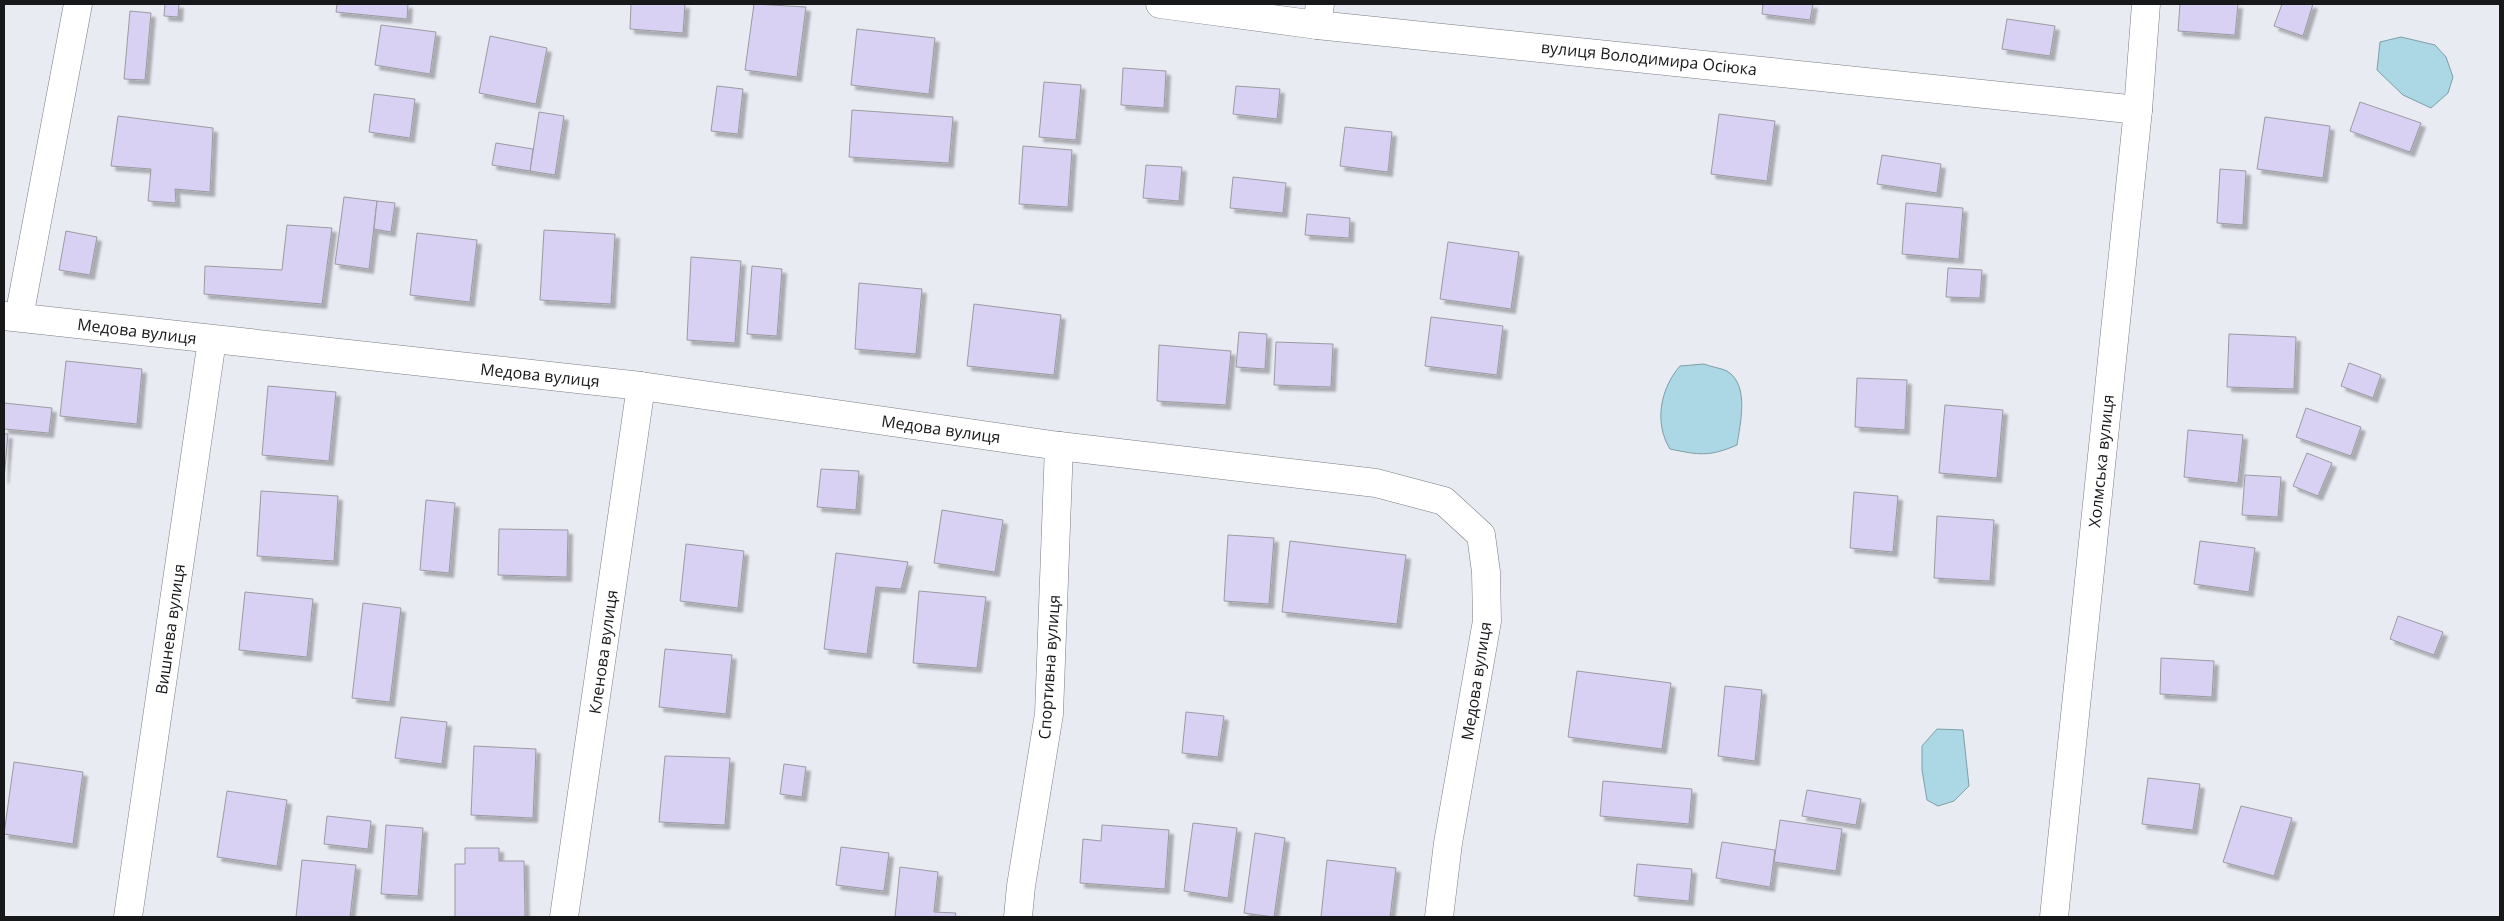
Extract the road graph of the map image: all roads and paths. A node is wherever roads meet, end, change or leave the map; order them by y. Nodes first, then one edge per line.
1 (78, 4) edge
2 (1160, 4) edge
3 (2146, 4) edge
4 (1318, 14) edge
5 (2138, 110) junction
6 (11, 316) edge
7 (212, 340) junction
8 (641, 386) junction
9 (1059, 446) junction
10 (128, 917) edge
11 (564, 917) edge
12 (1018, 917) edge
13 (1439, 917) edge
14 (2054, 917) edge

1 - 6 street
2 - 4 street, вулиця Володимира Осіюка
3 - 5 street, Холмська вулиця
4 - 5 street, вулиця Володимира Осіюка
5 - 14 street, Холмська вулиця
6 - 7 street, Медова вулиця
7 - 8 street, Медова вулиця
7 - 10 street, Вишнева вулиця
8 - 9 street, Медова вулиця
8 - 11 street, Кленова вулиця
9 - 12 street, Спортивна вулиця
9 - 13 street, Медова вулиця

